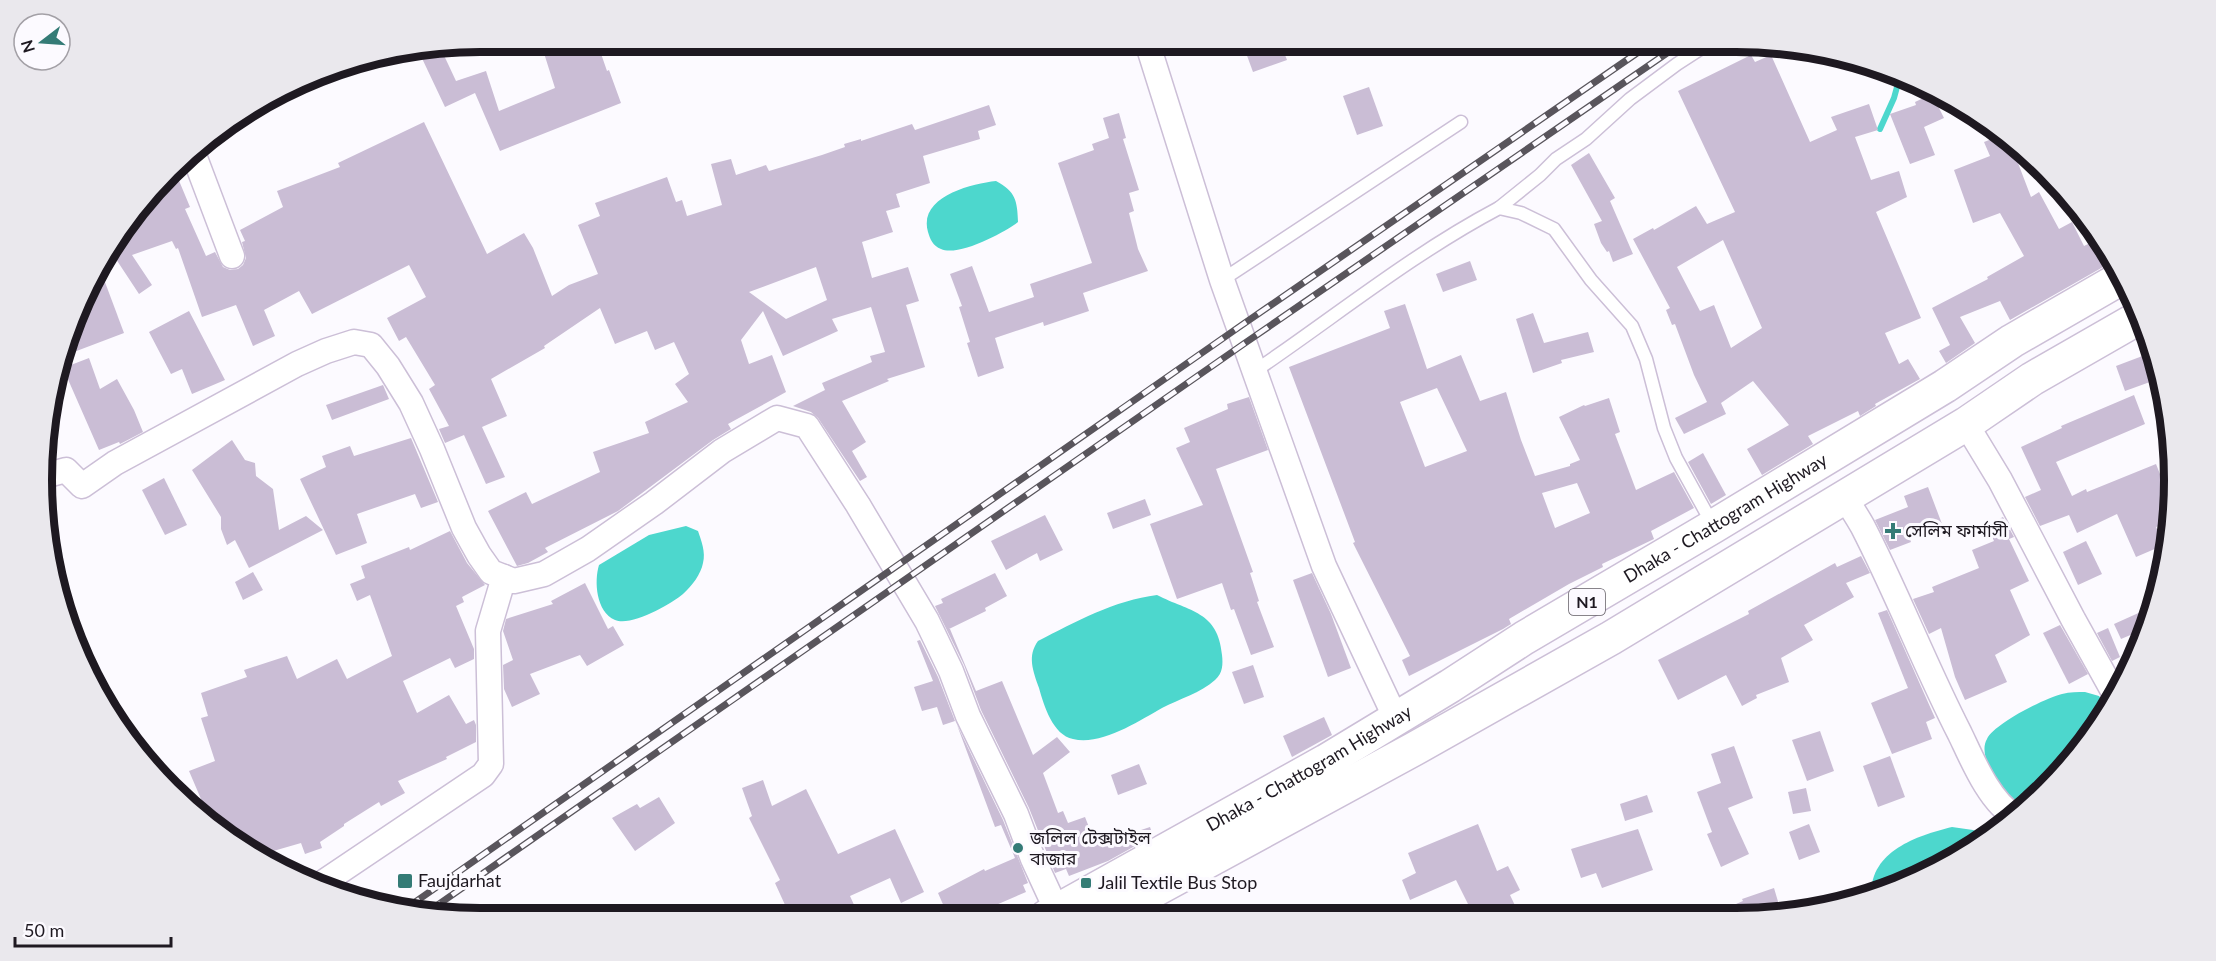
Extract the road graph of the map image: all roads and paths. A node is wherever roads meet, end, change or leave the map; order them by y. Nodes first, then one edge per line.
1 (1150, 52) edge
2 (1696, 52) edge
3 (1461, 122) dead end
4 (196, 161) edge
5 (1499, 208) junction
6 (232, 256) dead end
7 (1222, 280) junction
8 (2114, 282) edge
9 (2132, 320) edge
10 (1255, 371) junction
11 (1966, 424) junction
12 (52, 475) edge
13 (1844, 496) junction
14 (1714, 526) junction
15 (504, 577) junction
16 (2110, 686) edge
17 (1396, 719) junction
18 (2006, 812) edge
19 (327, 880) edge
20 (1050, 908) edge
21 (1063, 908) edge
22 (1122, 908) edge

1 - 7 street
2 - 5 lane
3 - 7 lane
4 - 6 street
5 - 10 lane
5 - 14 lane
7 - 10 street
8 - 14 highway, Dhaka - Chattogram Highway / N1
9 - 11 highway, Dhaka - Chattogram Highway / N1
10 - 17 street
11 - 13 highway, Dhaka - Chattogram Highway / N1
11 - 16 street
12 - 15 street
13 - 18 street
13 - 22 highway, Dhaka - Chattogram Highway / N1
14 - 17 highway, Dhaka - Chattogram Highway / N1
15 - 19 street
15 - 20 street
17 - 21 highway, Dhaka - Chattogram Highway / N1

